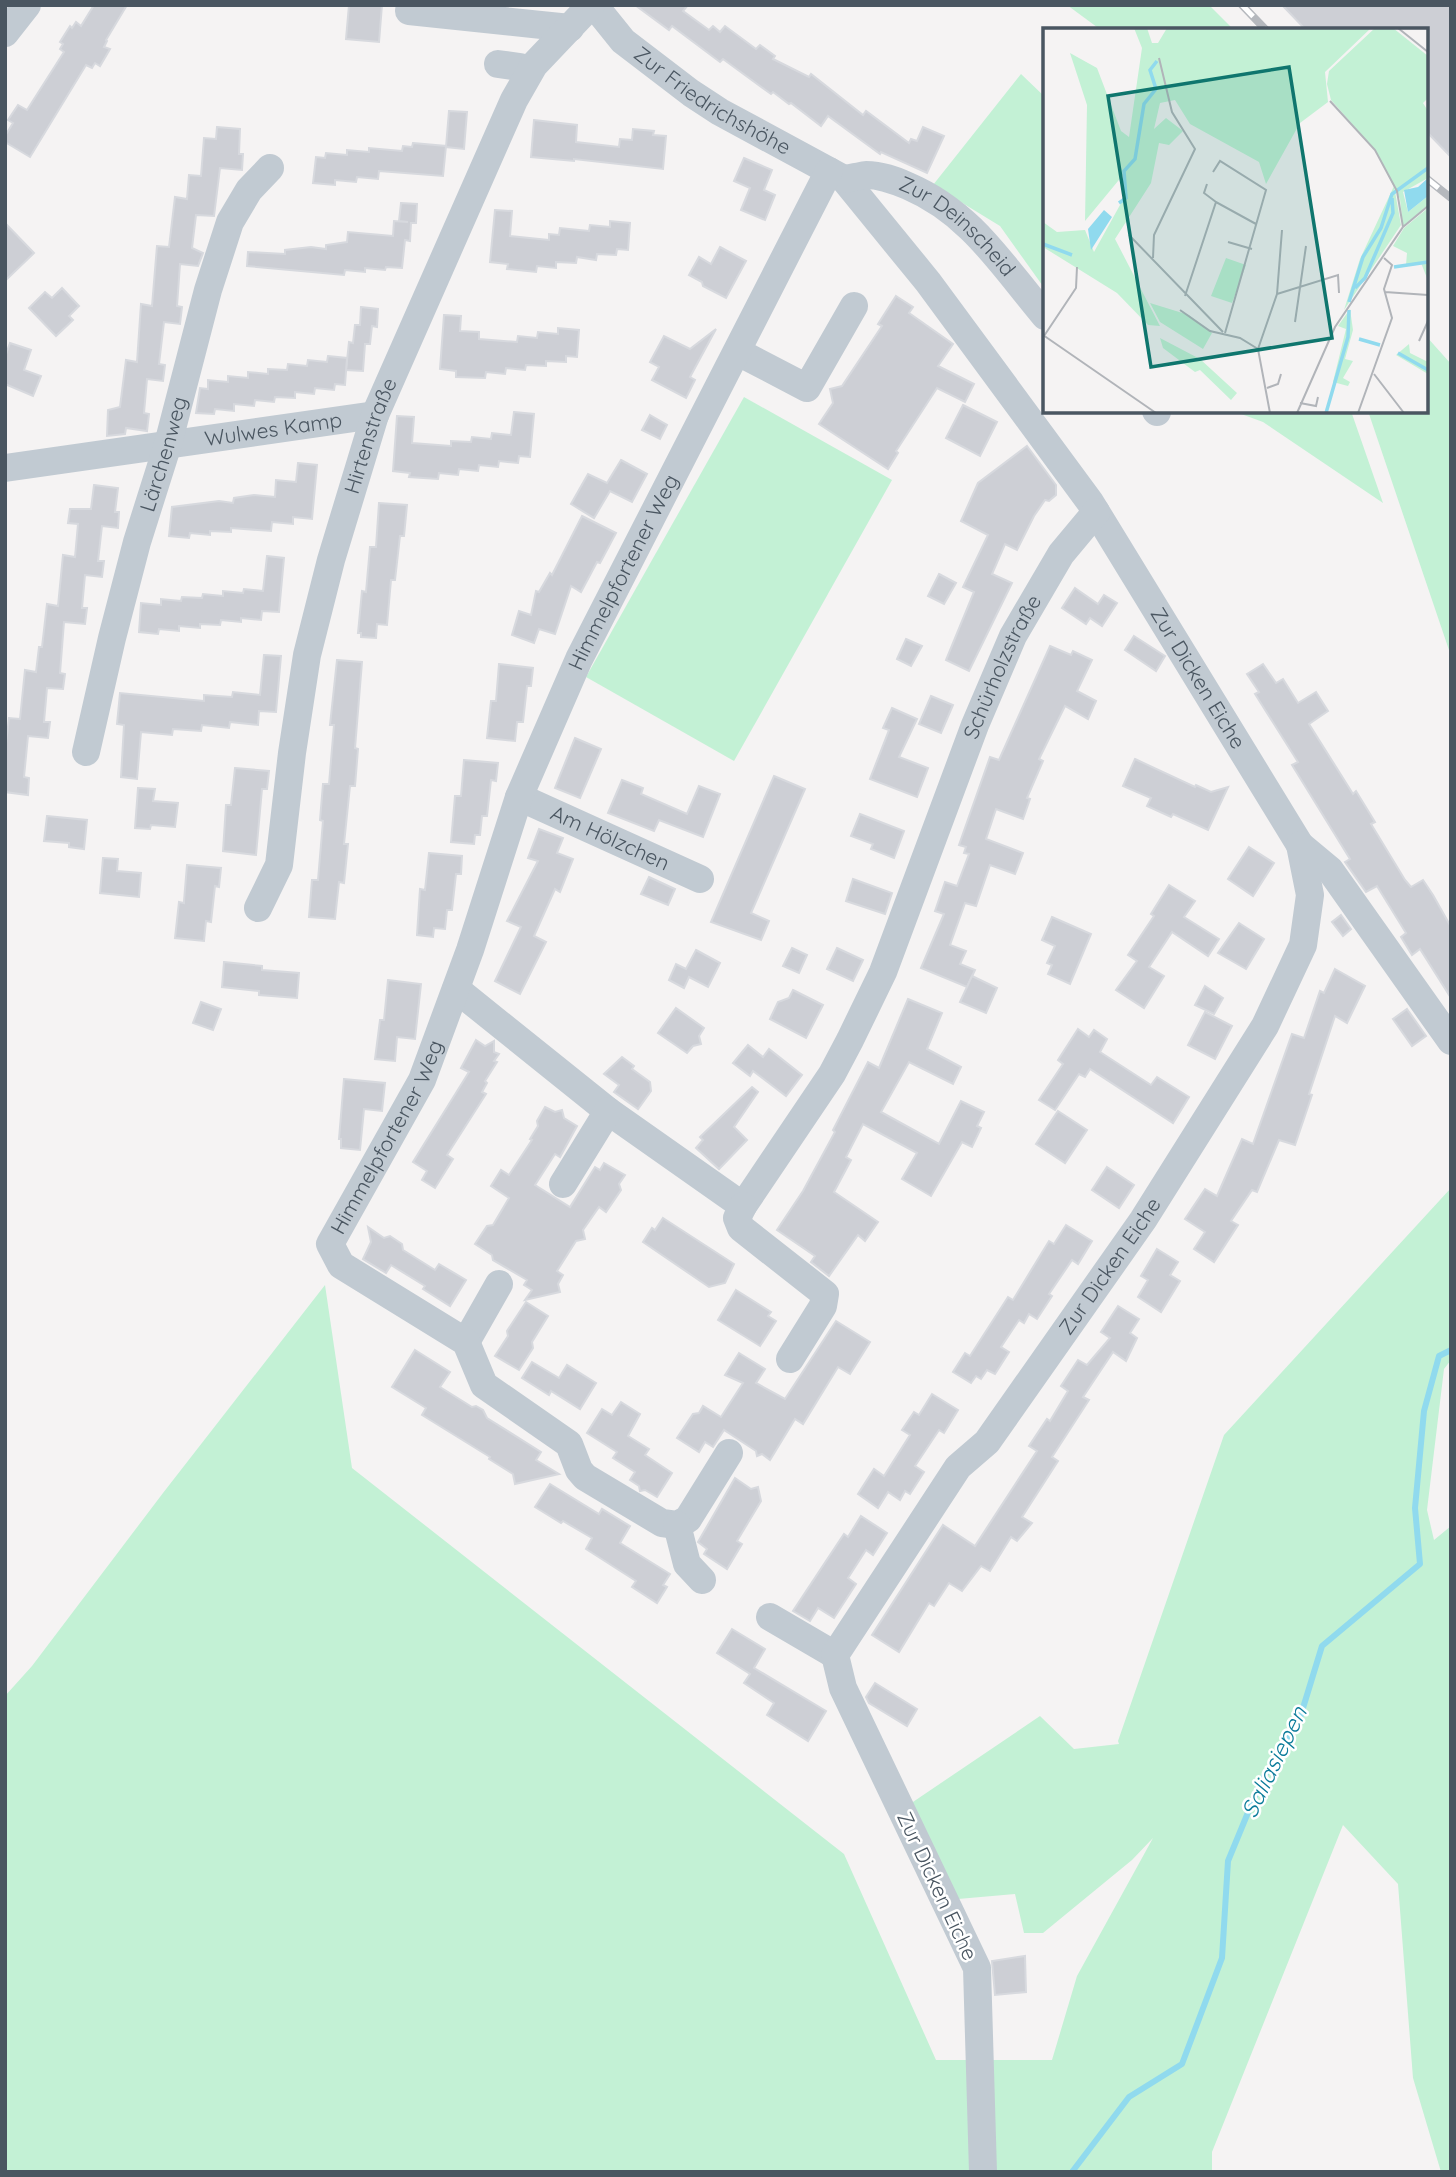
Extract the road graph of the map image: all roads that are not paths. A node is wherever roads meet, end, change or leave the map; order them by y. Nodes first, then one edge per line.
1 (27, 5) edge
2 (592, 5) edge
3 (409, 11) dead end
4 (570, 28) junction
5 (5, 33) edge
6 (498, 64) dead end
7 (529, 72) junction
8 (270, 168) dead end
9 (837, 175) junction
10 (854, 306) dead end
11 (1043, 314) edge
12 (738, 352) junction
13 (375, 415) junction
14 (168, 444) junction
15 (5, 468) edge
16 (1096, 512) junction
17 (86, 752) dead end
18 (519, 797) junction
19 (1300, 845) junction
20 (700, 879) dead end
21 (258, 908) dead end
22 (456, 989) junction
23 (1451, 1041) edge
24 (608, 1111) junction
25 (563, 1184) dead end
26 (743, 1206) junction
27 (499, 1284) dead end
28 (466, 1342) junction
29 (790, 1359) dead end
30 (729, 1453) dead end
31 (677, 1525) junction
32 (702, 1580) dead end
33 (770, 1617) dead end
34 (835, 1655) junction
35 (984, 2172) edge

1 - 5 street
2 - 4 street, Hirtenstraße
2 - 9 street, Zur Friedrichshöhe
3 - 4 street
4 - 7 street, Hirtenstraße
6 - 7 street
7 - 13 street, Hirtenstraße
8 - 14 street, Lärchenweg
9 - 11 street, Zur Deinscheid
9 - 12 street, Himmelpfortener Weg
9 - 16 street
10 - 12 street
12 - 18 street, Himmelpfortener Weg
13 - 14 street, Wulwes Kamp
13 - 21 street, Hirtenstraße
14 - 15 street, Wulwes Kamp
14 - 17 street, Lärchenweg
16 - 19 street, Zur Dicken Eiche
16 - 26 street, Schürholzstraße
18 - 20 street, Am Hölzchen
18 - 22 street, Himmelpfortener Weg
19 - 23 street, Zur Dicken Eiche
19 - 34 street, Zur Dicken Eiche
22 - 24 street
22 - 28 street, Himmelpfortener Weg
24 - 25 street
24 - 26 street
26 - 29 street
27 - 28 street
28 - 31 street
30 - 31 street
31 - 32 street
33 - 34 street
34 - 35 street, Zur Dicken Eiche

